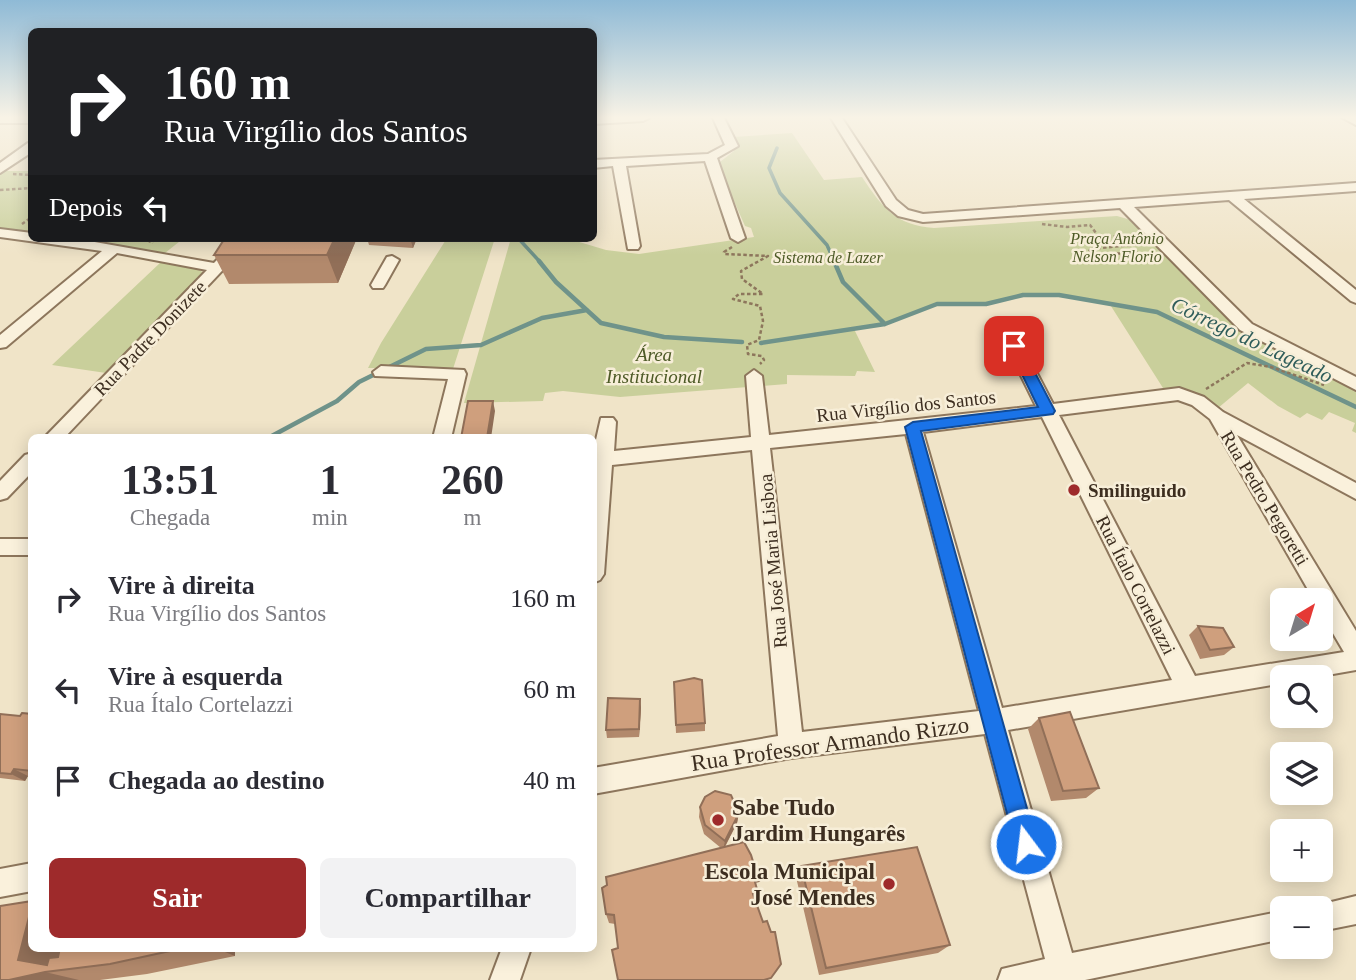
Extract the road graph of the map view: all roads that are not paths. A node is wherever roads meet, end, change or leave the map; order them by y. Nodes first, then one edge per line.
1 (619, 163) edge
2 (712, 164) edge
3 (866, 164) edge
4 (1356, 187) edge
5 (1338, 188) junction
6 (1232, 196) junction
7 (1356, 201) edge
8 (1124, 204) junction
9 (3, 235) edge
10 (28, 237) edge
11 (738, 238) road end
12 (71, 242) edge
13 (242, 242) edge
14 (633, 246) dead end
15 (114, 248) junction
16 (391, 260) dead end
17 (217, 268) junction
18 (378, 285) dead end
19 (1356, 298) edge
20 (1008, 333) dead end
21 (0, 343) edge
22 (381, 372) dead end
23 (754, 376) road end
24 (1356, 384) edge
25 (1047, 411) junction
26 (1217, 416) junction
27 (607, 422) dead end
28 (913, 427) junction
29 (58, 434) edge
30 (443, 434) edge
31 (762, 443) junction
32 (599, 459) edge
33 (28, 464) edge
34 (1356, 492) edge
35 (0, 493) edge
36 (597, 497) edge
37 (0, 547) edge
38 (28, 547) edge
39 (1356, 652) edge
40 (1356, 660) edge
41 (1189, 689) junction
42 (993, 722) junction
43 (791, 746) junction
44 (597, 780) edge
45 (28, 878) edge
46 (0, 883) edge
47 (1356, 910) edge
48 (1333, 915) edge
49 (1270, 928) edge
50 (516, 952) edge
51 (1062, 974) edge
52 (505, 980) edge
53 (1013, 980) edge

1 - 14 street
2 - 11 street
3 - 8 street
4 - 5 street
5 - 6 street
5 - 7 street
6 - 8 street
6 - 19 street
8 - 24 street
9 - 10 street
12 - 15 street
13 - 17 street, Rua Padre Donizete
15 - 17 street
15 - 21 street
16 - 18 street
17 - 29 street, Rua Padre Donizete
20 - 25 street, Rua Ítalo Cortelazzi
22 - 30 street
23 - 31 street, Rua José Maria Lisboa
25 - 26 street, Rua Virgílio dos Santos
25 - 28 street, Rua Virgílio dos Santos
25 - 41 street, Rua Ítalo Cortelazzi
26 - 34 street
26 - 39 street, Rua Pedro Pegoretti
27 - 32 street
28 - 31 street, Rua Virgílio dos Santos
28 - 42 street
31 - 32 street, Rua Virgílio dos Santos
31 - 43 street, Rua José Maria Lisboa
32 - 36 street
33 - 35 street
37 - 38 street
40 - 41 street, Rua Professor Armando Rizzo
41 - 42 street, Rua Professor Armando Rizzo
42 - 43 street, Rua Professor Armando Rizzo
42 - 51 street
43 - 44 street, Rua Professor Armando Rizzo
45 - 46 street
47 - 48 street
49 - 51 street
50 - 52 street
51 - 53 street

